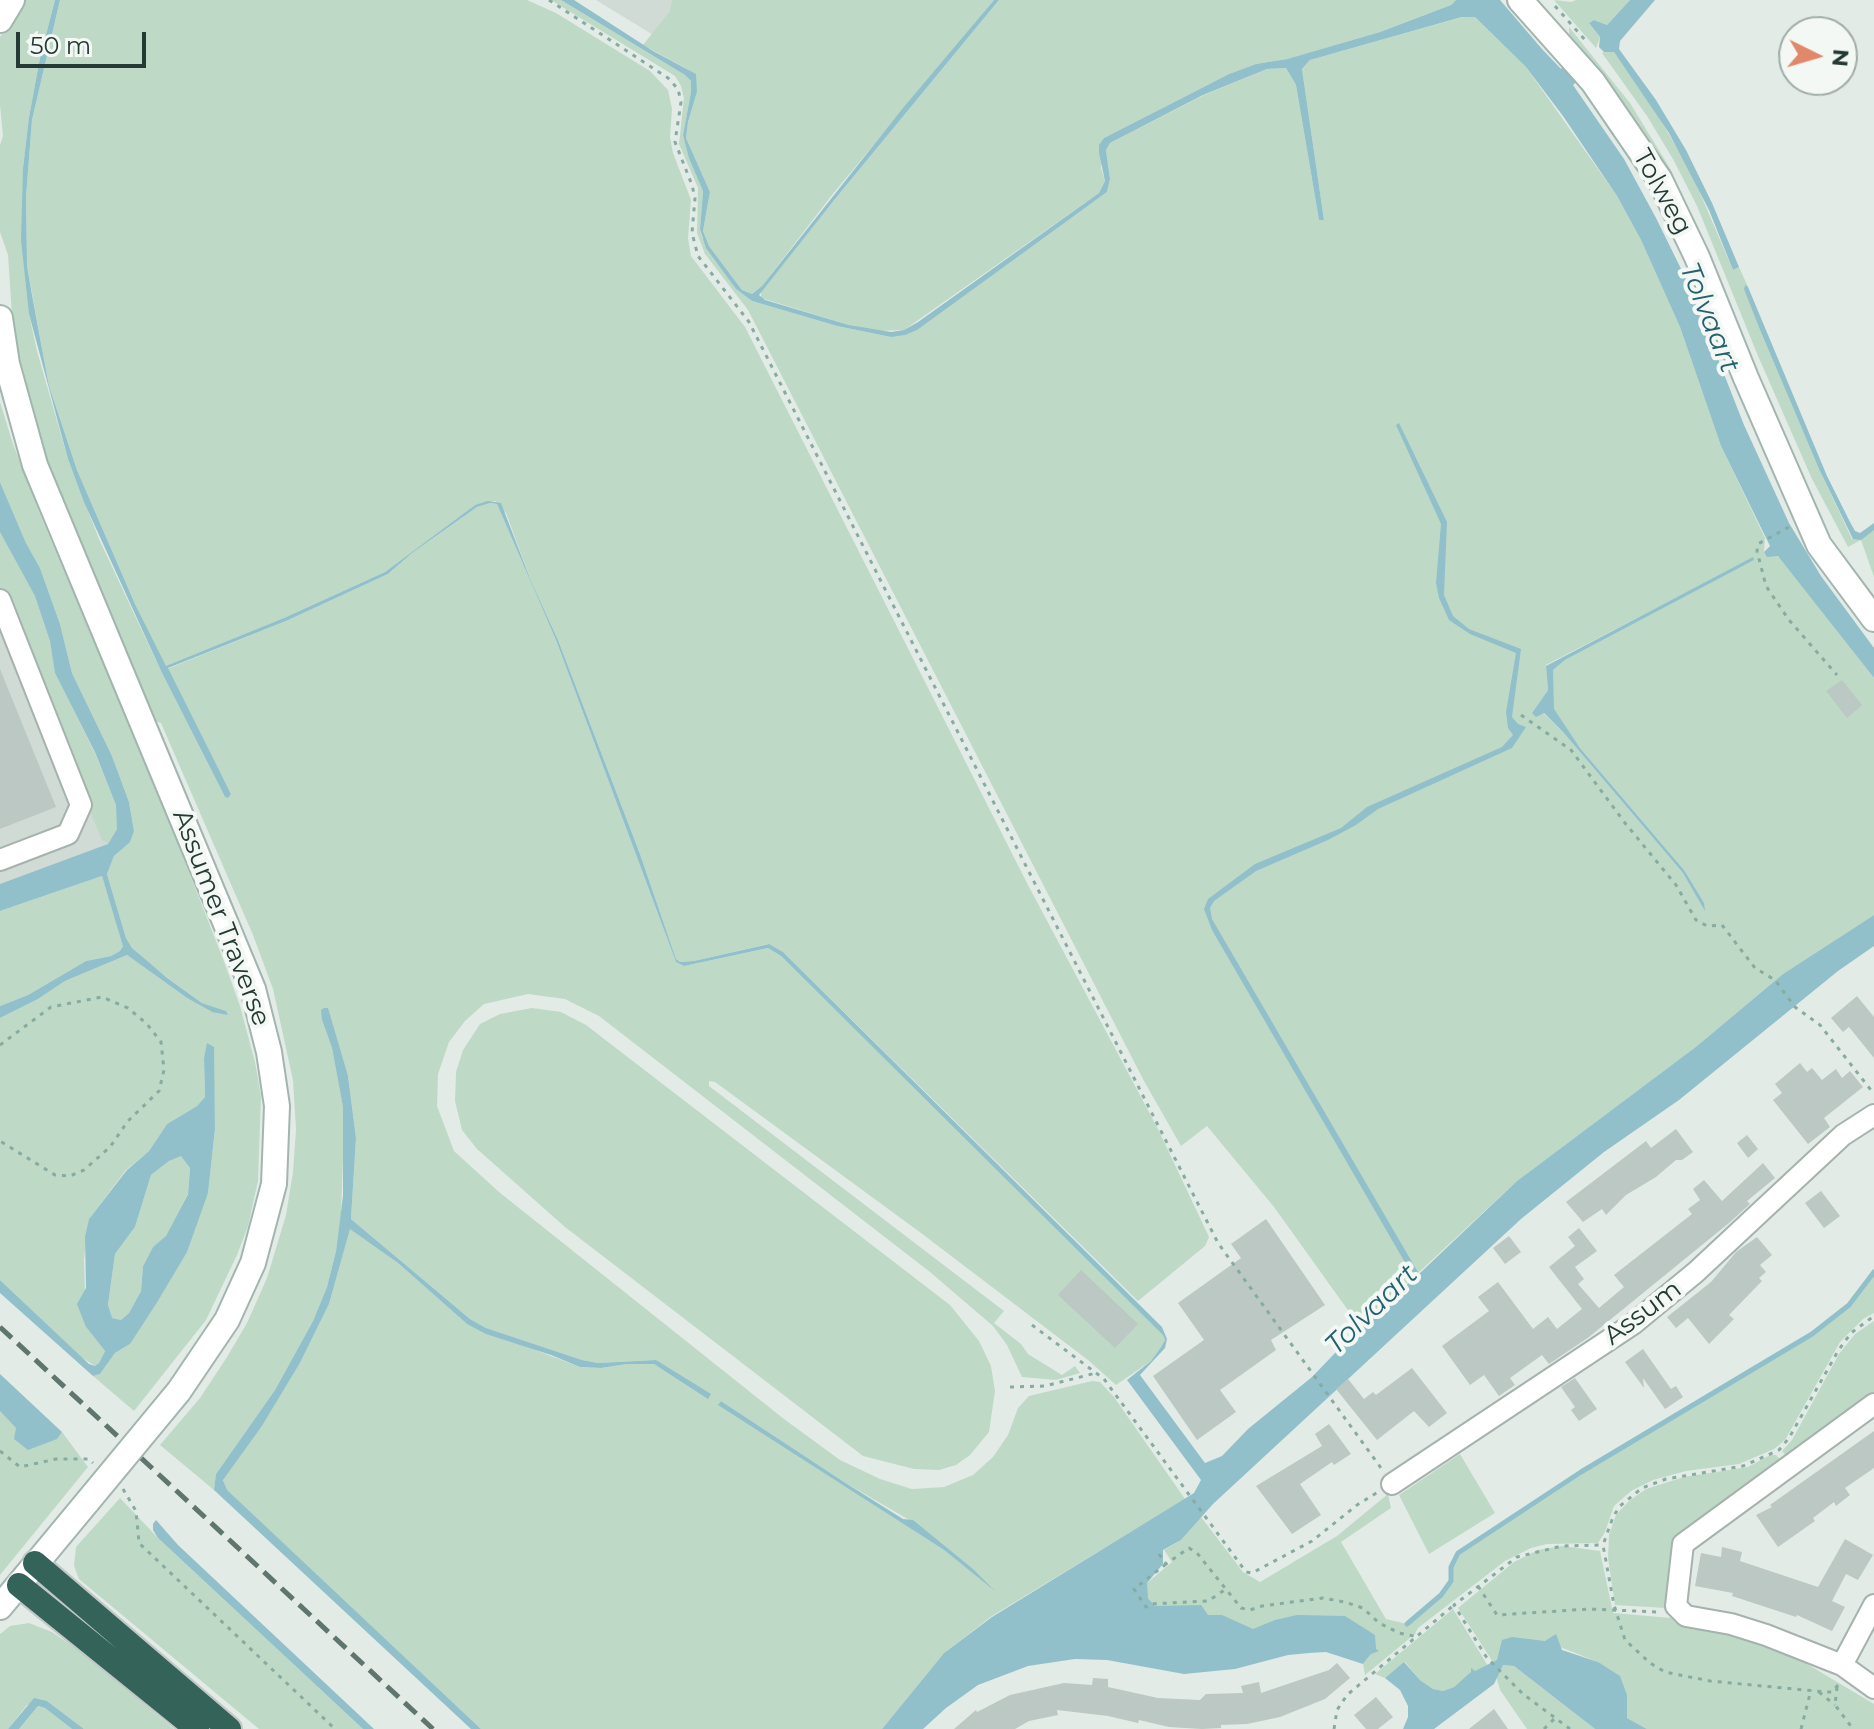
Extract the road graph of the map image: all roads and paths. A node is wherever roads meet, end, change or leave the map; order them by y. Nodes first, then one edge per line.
1 (12, 0) edge
2 (549, 0) edge
3 (1520, 0) edge
4 (0, 20) edge
5 (0, 318) edge
6 (4, 356) edge
7 (1791, 525) dead end
8 (0, 600) edge
9 (1874, 619) edge
10 (1837, 675) dead end
11 (1521, 715) dead end
12 (0, 860) edge
13 (0, 1045) edge
14 (1874, 1094) edge
15 (1874, 1115) edge
16 (0, 1141) edge
17 (1874, 1316) edge
18 (1032, 1325) dead end
19 (1096, 1373) junction
20 (1010, 1387) dead end
21 (1874, 1404) edge
22 (1392, 1484) junction
23 (1603, 1545) junction
24 (1159, 1554) dead end
25 (153, 1557) dead end
26 (35, 1563) junction
27 (1166, 1564) junction
28 (19, 1585) junction
29 (1478, 1586) junction
30 (1226, 1589) junction
31 (1454, 1605) junction
32 (1874, 1605) edge
33 (1676, 1606) junction
34 (0, 1607) edge
35 (1615, 1609) junction
36 (1414, 1636) junction
37 (1842, 1665) junction
38 (1837, 1687) junction
39 (1874, 1688) edge
40 (1811, 1690) junction
41 (1817, 1690) junction
42 (1835, 1705) junction
43 (1555, 1718) junction
44 (197, 1729) edge
45 (229, 1729) edge
46 (335, 1729) edge
47 (1334, 1729) edge
48 (1544, 1729) edge
49 (1570, 1729) edge
50 (1801, 1729) edge
51 (1853, 1729) edge

1 - 4 main road
2 - 22 path
3 - 9 main road, Tolweg
5 - 6 main road, Assumer Traverse
6 - 26 main road, Assumer Traverse, bridge
7 - 10 path
8 - 12 street
11 - 14 path
13 - 16 path
15 - 22 street, Assum
17 - 23 path
18 - 19 path
19 - 20 path
19 - 22 path
21 - 33 street
23 - 29 path
23 - 35 path
24 - 27 path
25 - 46 path
26 - 28 main road, Assumer Traverse
26 - 45 highway
27 - 30 path
27 - 30 path
28 - 34 main road, Assumer Traverse
28 - 44 highway
29 - 31 path
29 - 35 path
30 - 36 path
31 - 36 path
31 - 43 path
32 - 37 street
33 - 35 path
33 - 37 street
35 - 40 path
36 - 47 path
37 - 38 path
37 - 39 street
38 - 41 path
38 - 42 path
40 - 41 path
40 - 50 path
41 - 42 path
42 - 51 path
43 - 48 path
43 - 49 path

